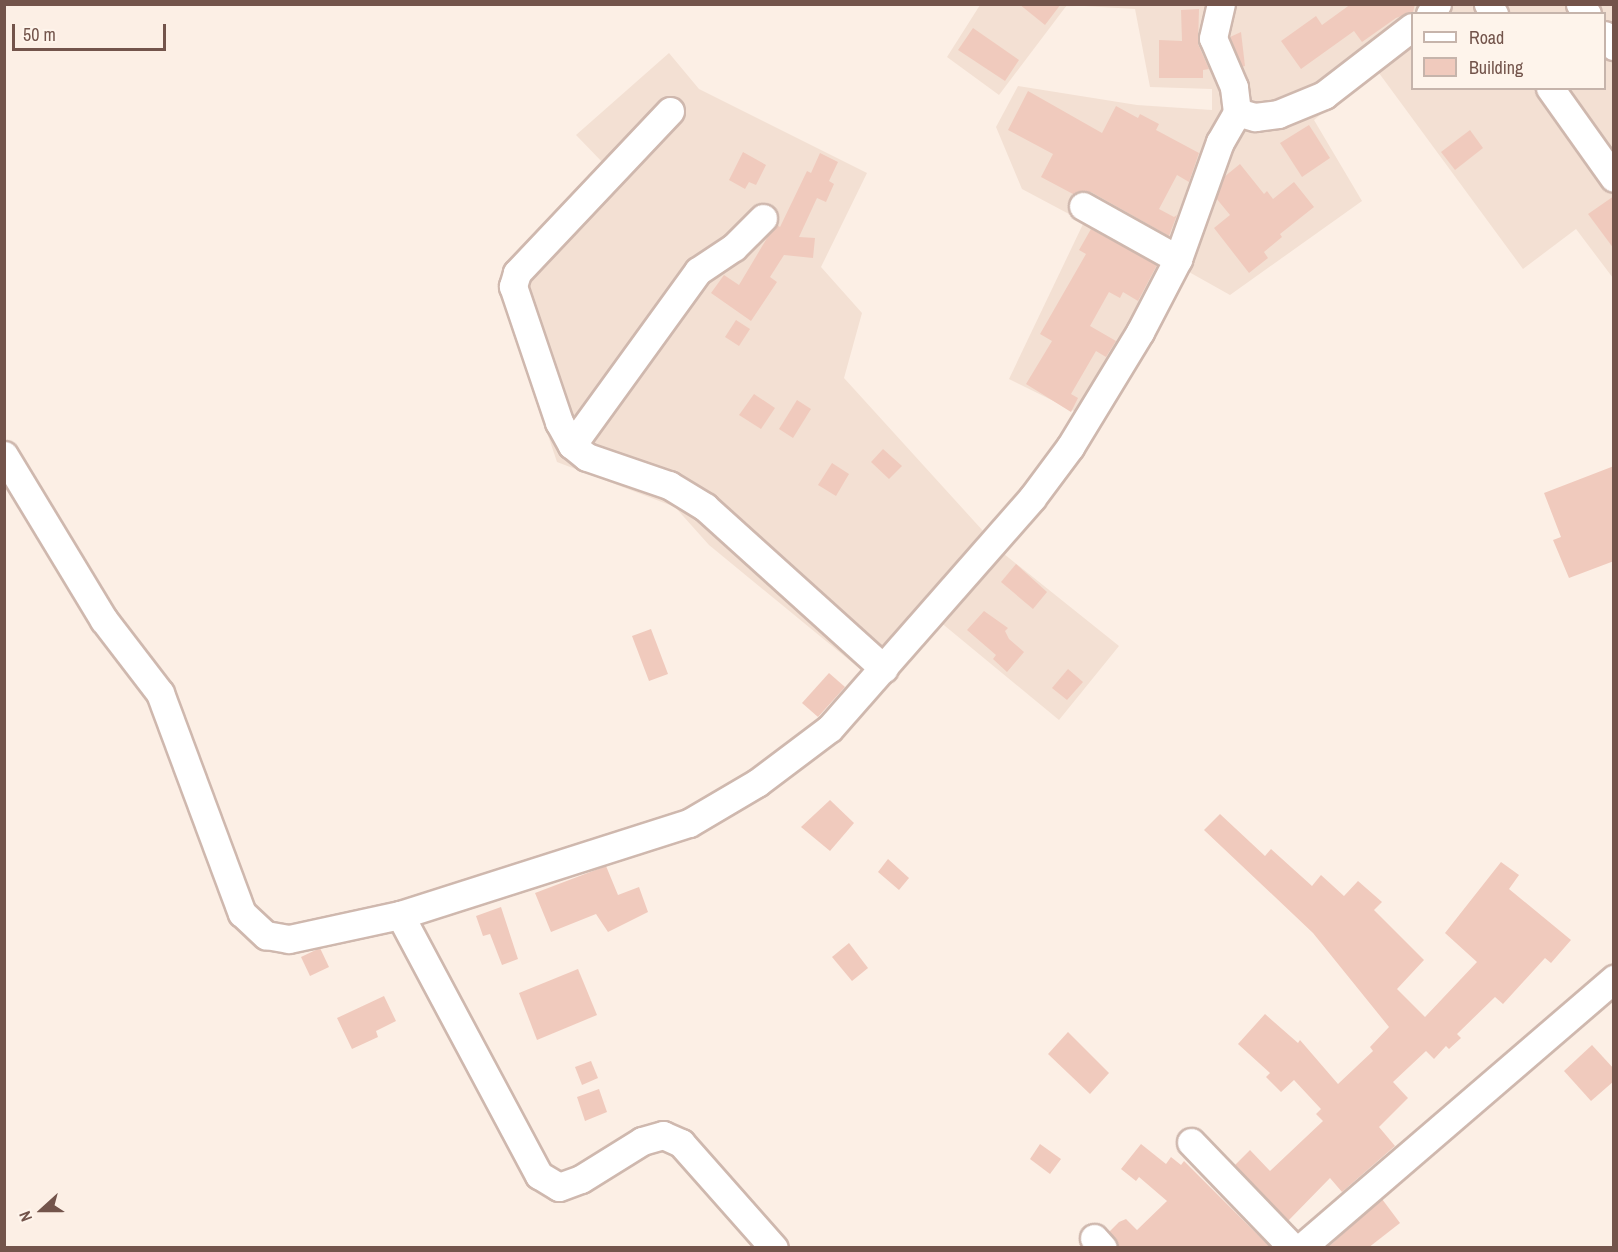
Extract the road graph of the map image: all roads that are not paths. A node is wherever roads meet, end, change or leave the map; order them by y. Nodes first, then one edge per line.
1 (1221, 4) edge
2 (1411, 29) edge
3 (1551, 90) edge
4 (670, 111) dead end
5 (1237, 112) junction
6 (1614, 178) edge
7 (1083, 207) dead end
8 (763, 218) dead end
9 (1178, 259) junction
10 (572, 445) junction
11 (4, 455) edge
12 (884, 669) junction
13 (400, 915) junction
14 (1614, 979) edge
15 (1191, 1142) dead end
16 (774, 1248) edge
17 (1293, 1248) edge
18 (1301, 1248) edge

1 - 5 street
2 - 5 street
3 - 6 street
4 - 10 street
5 - 9 street
7 - 9 street
8 - 10 street
9 - 12 street
10 - 12 street
11 - 13 street
12 - 13 street
13 - 16 street
14 - 18 street
15 - 17 street

